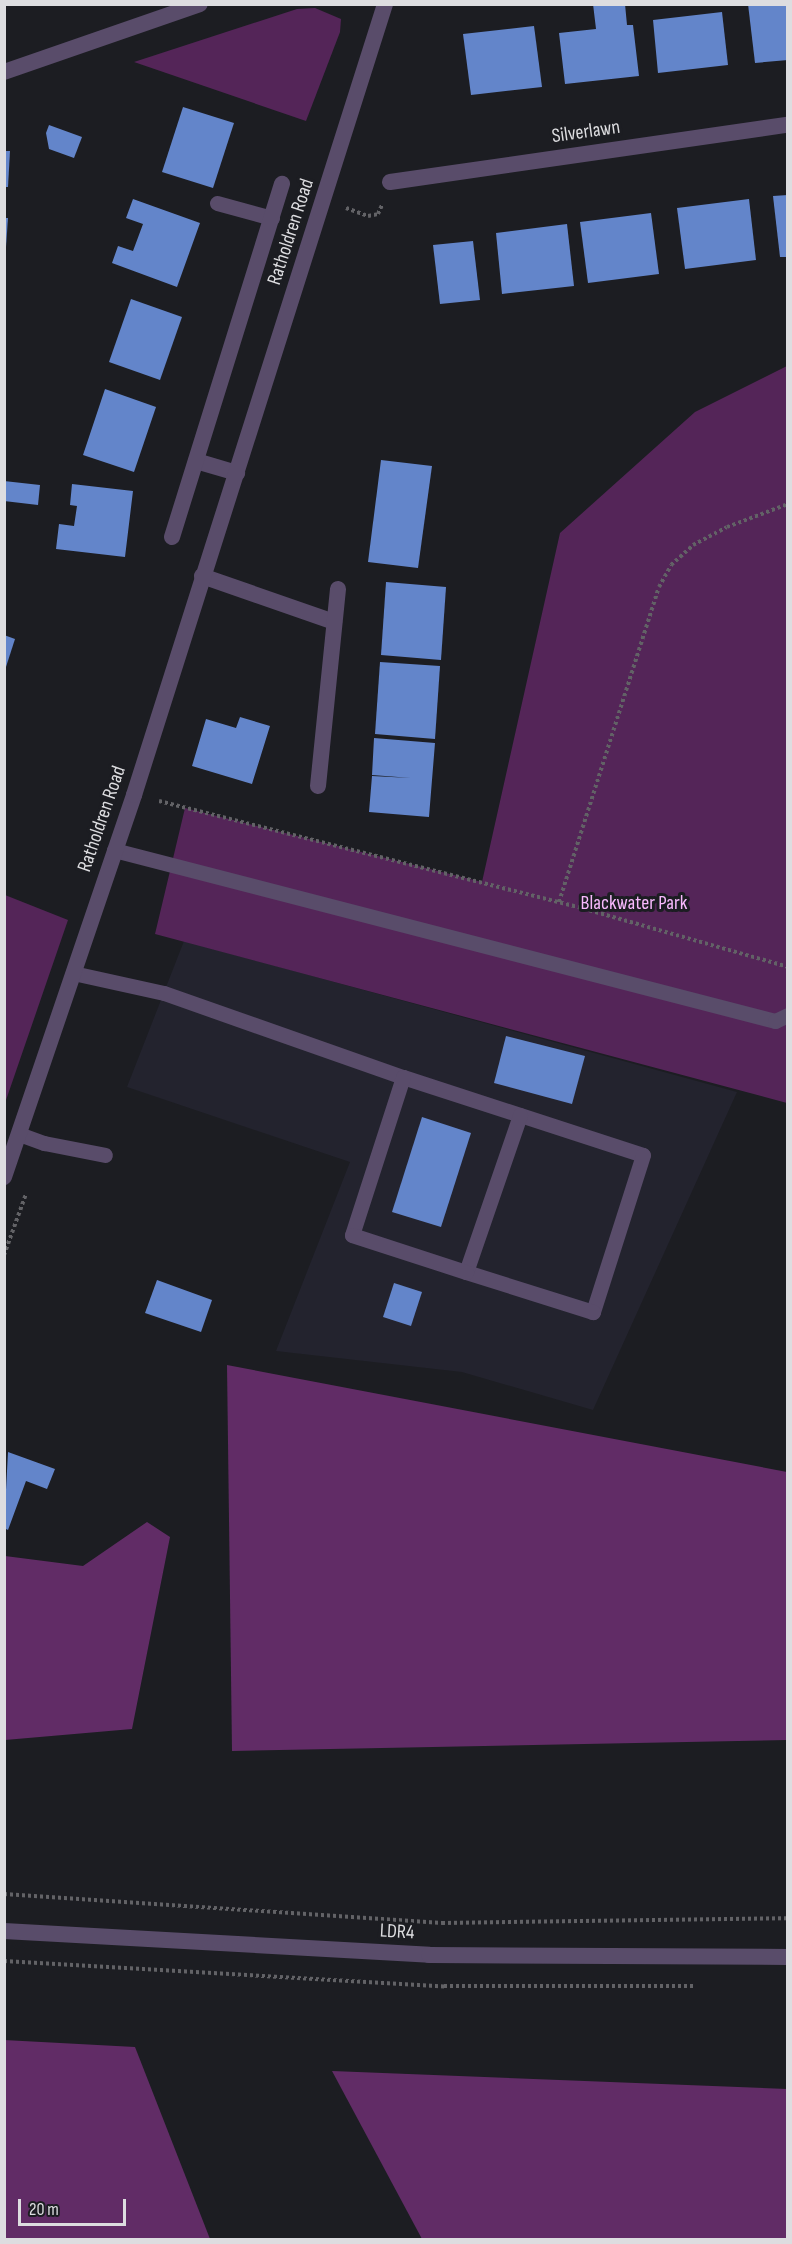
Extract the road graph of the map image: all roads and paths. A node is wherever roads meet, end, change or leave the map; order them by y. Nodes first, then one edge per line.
1 (200, 4) edge
2 (385, 4) edge
3 (4, 72) edge
4 (788, 125) edge
5 (390, 182) dead end
6 (282, 184) dead end
7 (216, 203) dead end
8 (272, 218) junction
9 (196, 461) junction
10 (237, 473) junction
11 (788, 504) edge
12 (172, 537) dead end
13 (202, 576) junction
14 (338, 589) dead end
15 (334, 622) junction
16 (318, 786) dead end
17 (134, 795) junction
18 (114, 850) junction
19 (559, 902) junction
20 (788, 967) edge
21 (73, 973) junction
22 (788, 1015) edge
23 (402, 1077) junction
24 (520, 1115) junction
25 (19, 1134) junction
26 (105, 1155) dead end
27 (4, 1177) edge
28 (466, 1272) junction
29 (4, 1894) edge
30 (788, 1918) edge
31 (4, 1931) edge
32 (788, 1957) edge

1 - 3 street
2 - 10 street, Ratholdren Road
4 - 5 street, Silverlawn
6 - 8 street, Ratholdren Road
7 - 8 lane
8 - 9 street, Ratholdren Road
9 - 10 street
9 - 12 street, Ratholdren Road
10 - 13 street, Ratholdren Road
11 - 19 path
13 - 15 street
13 - 17 street, Ratholdren Road
14 - 15 street
15 - 16 street
17 - 18 street, Ratholdren Road
17 - 19 path
18 - 21 street, Ratholdren Road
18 - 22 lane
19 - 20 path
21 - 23 lane
21 - 25 street, Ratholdren Road
23 - 24 lane
23 - 28 lane
24 - 28 lane
24 - 28 lane
25 - 26 lane
25 - 27 street, Ratholdren Road
29 - 30 path
31 - 32 street, LDR4

